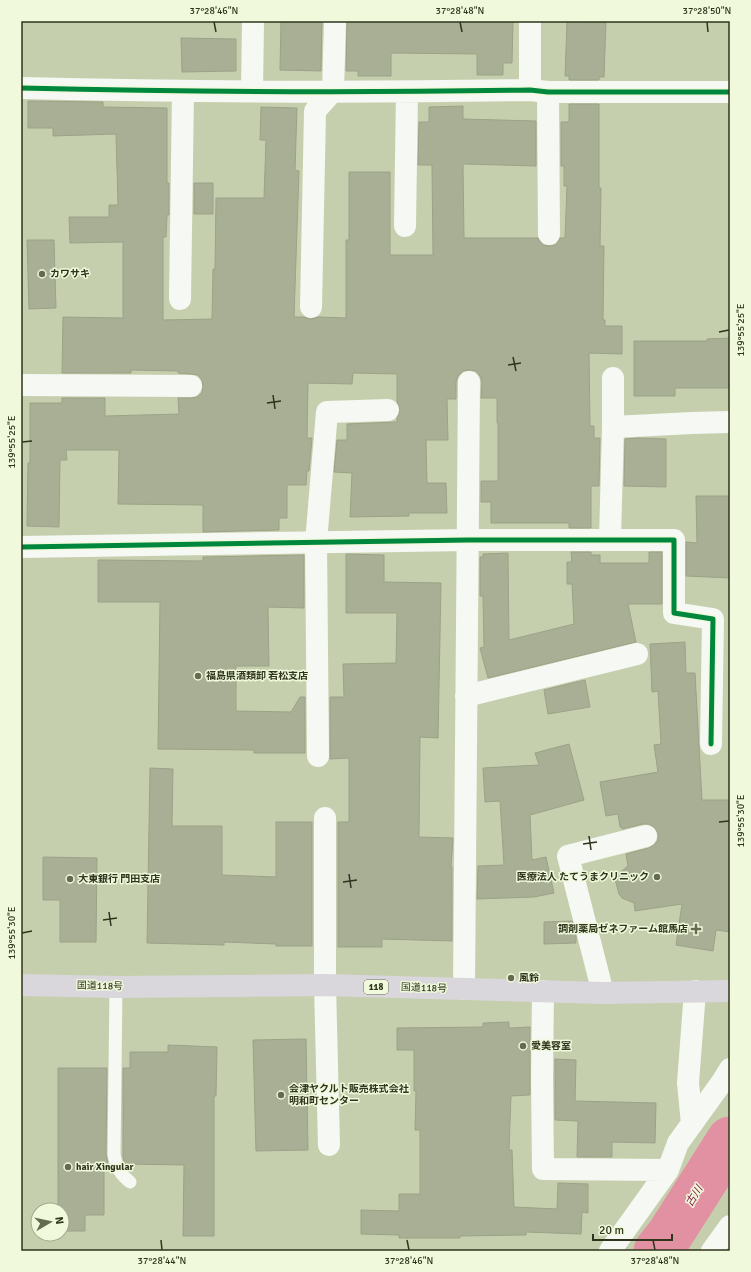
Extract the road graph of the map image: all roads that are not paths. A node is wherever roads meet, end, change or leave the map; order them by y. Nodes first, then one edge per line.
1 (253, 21) edge
2 (335, 21) edge
3 (530, 21) edge
4 (21, 88) edge
5 (252, 91) junction
6 (333, 91) junction
7 (539, 91) junction
8 (183, 92) junction
9 (407, 92) junction
10 (730, 92) edge
11 (405, 226) dead end
12 (549, 234) dead end
13 (180, 300) dead end
14 (311, 307) dead end
15 (613, 378) dead end
16 (469, 382) dead end
17 (21, 385) edge
18 (191, 386) dead end
19 (388, 410) dead end
20 (730, 422) edge
21 (613, 427) junction
22 (610, 539) junction
23 (468, 540) junction
24 (316, 542) junction
25 (21, 547) edge
26 (722, 620) edge
27 (637, 654) dead end
28 (466, 696) junction
29 (711, 744) dead end
30 (318, 756) dead end
31 (325, 818) dead end
32 (646, 836) dead end
33 (21, 985) edge
34 (325, 985) junction
35 (116, 987) junction
36 (464, 989) junction
37 (543, 991) junction
38 (730, 991) edge
39 (694, 992) junction
40 (603, 993) junction
41 (730, 1069) edge
42 (692, 1124) junction
43 (329, 1145) dead end
44 (668, 1170) junction
45 (130, 1182) dead end
46 (730, 1226) edge
47 (610, 1251) edge
48 (712, 1251) edge

1 - 5 street
2 - 6 street
3 - 7 street
4 - 8 street
5 - 6 street
5 - 8 street
6 - 9 street
6 - 14 street
7 - 9 street
7 - 10 street
7 - 12 street
8 - 13 street
9 - 11 street
15 - 21 street
16 - 23 street
17 - 18 street
19 - 24 street
20 - 21 street
21 - 22 street
22 - 23 street
22 - 26 street
23 - 24 street
23 - 28 street
24 - 25 street
24 - 30 street
26 - 29 street
27 - 28 street
28 - 36 street
31 - 34 street
32 - 40 street
33 - 35 highway, 国道118号 / 118
34 - 35 highway, 国道118号 / 118
34 - 36 highway, 国道118号 / 118
34 - 43 street
35 - 45 lane
36 - 37 highway, 国道118号 / 118
37 - 40 highway, 国道118号 / 118
37 - 44 street
38 - 39 highway, 国道118号 / 118
39 - 40 highway, 国道118号 / 118
39 - 42 street
41 - 42 street
42 - 44 street
44 - 47 street
46 - 48 street

